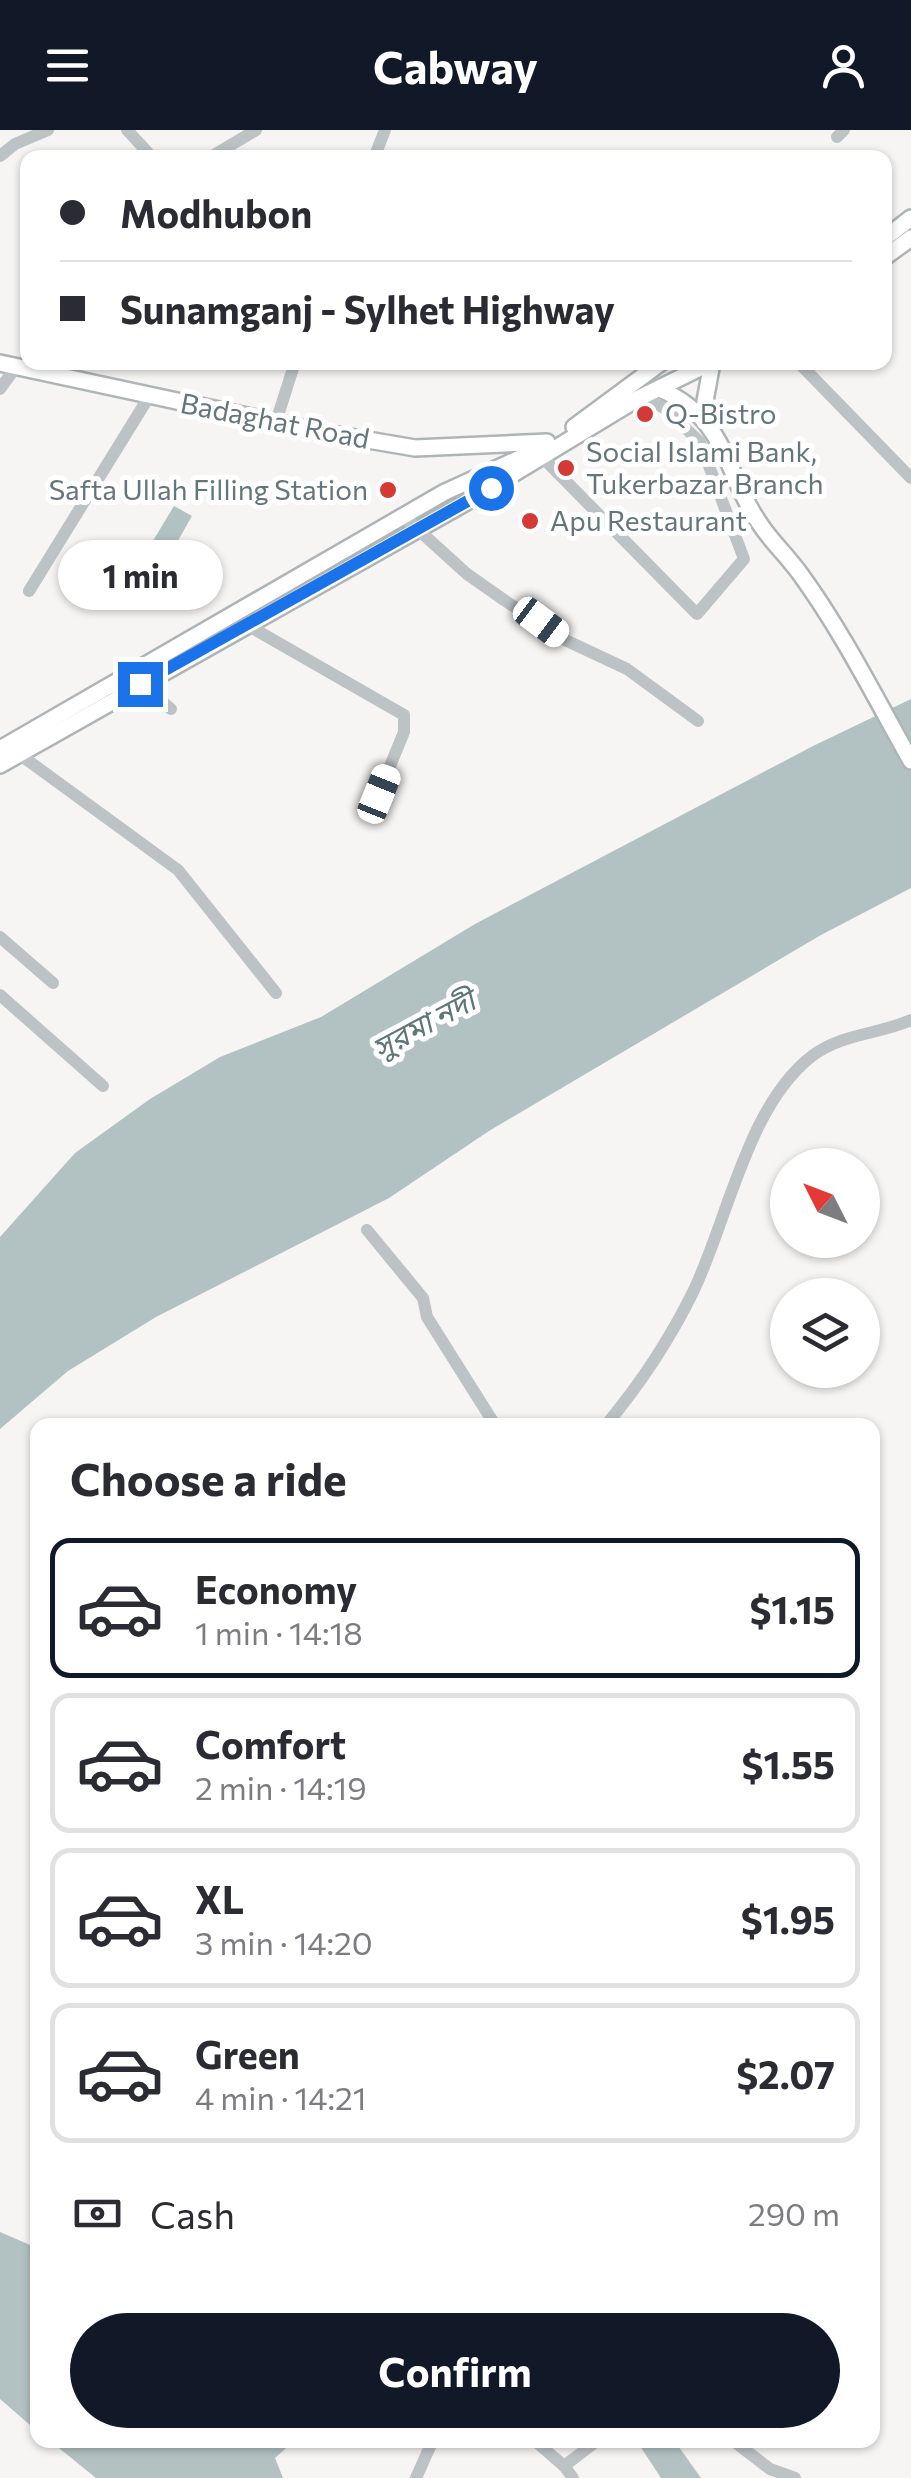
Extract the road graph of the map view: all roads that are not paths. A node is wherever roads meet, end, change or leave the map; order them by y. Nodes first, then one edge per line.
1 (48, 130) edge
2 (126, 130) edge
3 (256, 130) edge
4 (145, 150) edge
5 (222, 150) edge
6 (0, 156) edge
7 (8, 365) edge
8 (32, 370) edge
9 (292, 370) edge
10 (652, 370) edge
11 (685, 370) edge
12 (711, 370) edge
13 (806, 370) edge
14 (0, 389) edge
15 (660, 389) junction
16 (150, 395) junction
17 (644, 396) junction
18 (708, 421) junction
19 (276, 422) junction
20 (555, 445) junction
21 (542, 458) junction
22 (911, 478) edge
23 (445, 492) junction
24 (454, 509) junction
25 (403, 516) junction
26 (416, 531) junction
27 (305, 572) junction
28 (314, 587) junction
29 (29, 592) dead end
30 (247, 626) junction
31 (140, 684) junction
32 (171, 709) dead end
33 (698, 721) dead end
34 (0, 749) edge
35 (19, 754) junction
36 (911, 761) edge
37 (0, 765) edge
38 (379, 794) dead end
39 (0, 937) edge
40 (52, 984) dead end
41 (276, 993) dead end
42 (0, 996) edge
43 (911, 1020) edge
44 (103, 1086) dead end
45 (367, 1230) dead end
46 (491, 1418) edge
47 (612, 1418) edge
48 (429, 2448) edge
49 (542, 2448) edge
50 (590, 2448) edge
51 (742, 2448) edge
52 (568, 2472) edge
53 (416, 2478) edge
54 (795, 2478) edge

1 - 6 street
2 - 4 street
3 - 5 street
7 - 14 street
8 - 16 main road, Badaghat Road
9 - 19 street
10 - 20 main road
11 - 15 main road
12 - 18 main road
13 - 22 street
15 - 17 main road
15 - 18 main road
16 - 19 main road, Badaghat Road
16 - 29 street
17 - 20 main road
17 - 21 street
18 - 36 main road
19 - 20 main road, Badaghat Road
20 - 21 main road
20 - 23 main road
21 - 24 main road
23 - 24 main road
23 - 25 main road
24 - 26 main road
25 - 26 street
25 - 27 main road
26 - 28 main road
26 - 33 street
27 - 28 main road
27 - 34 main road
28 - 30 main road
30 - 31 main road
30 - 38 street
31 - 32 street
31 - 35 main road
35 - 37 main road
35 - 41 street
39 - 40 street
42 - 44 street
43 - 47 street
45 - 46 street
48 - 53 street
49 - 52 street
50 - 52 street
51 - 54 street

